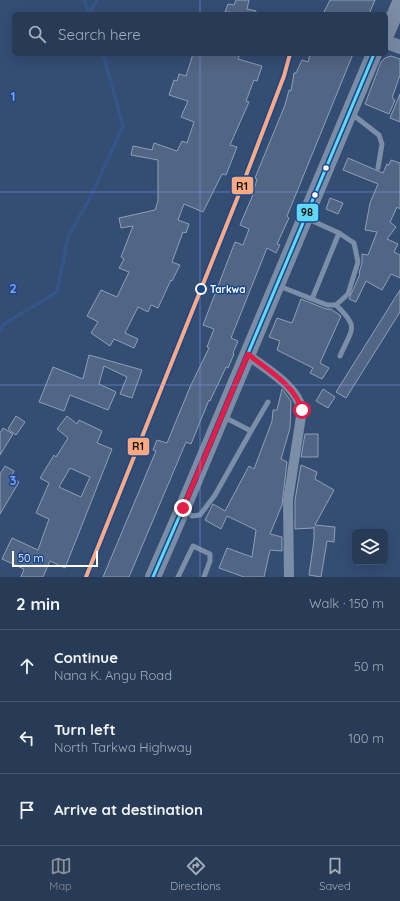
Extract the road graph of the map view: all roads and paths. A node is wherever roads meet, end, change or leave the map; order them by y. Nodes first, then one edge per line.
1 (390, 0) edge
2 (400, 2) edge
3 (385, 12) edge
4 (388, 30) edge
5 (388, 43) edge
6 (400, 47) edge
7 (373, 56) edge
8 (349, 112) junction
9 (378, 168) dead end
10 (305, 218) junction
11 (339, 233) junction
12 (277, 285) junction
13 (312, 299) junction
14 (336, 305) junction
15 (248, 354) junction
16 (340, 356) dead end
17 (268, 402) dead end
18 (222, 416) junction
19 (251, 431) junction
20 (183, 508) junction
21 (155, 575) edge
22 (178, 577) edge
23 (204, 577) edge
24 (289, 577) edge

1 - 3 main road
2 - 4 main road
5 - 6 street
7 - 8 main road
8 - 9 lane
8 - 10 main road
10 - 11 lane
10 - 12 main road
11 - 13 lane
11 - 14 lane
12 - 13 lane
12 - 15 main road
13 - 14 lane
14 - 16 lane
15 - 18 main road
15 - 24 street
17 - 19 lane
18 - 19 lane
18 - 20 main road
19 - 20 lane
20 - 21 main road
22 - 23 lane

